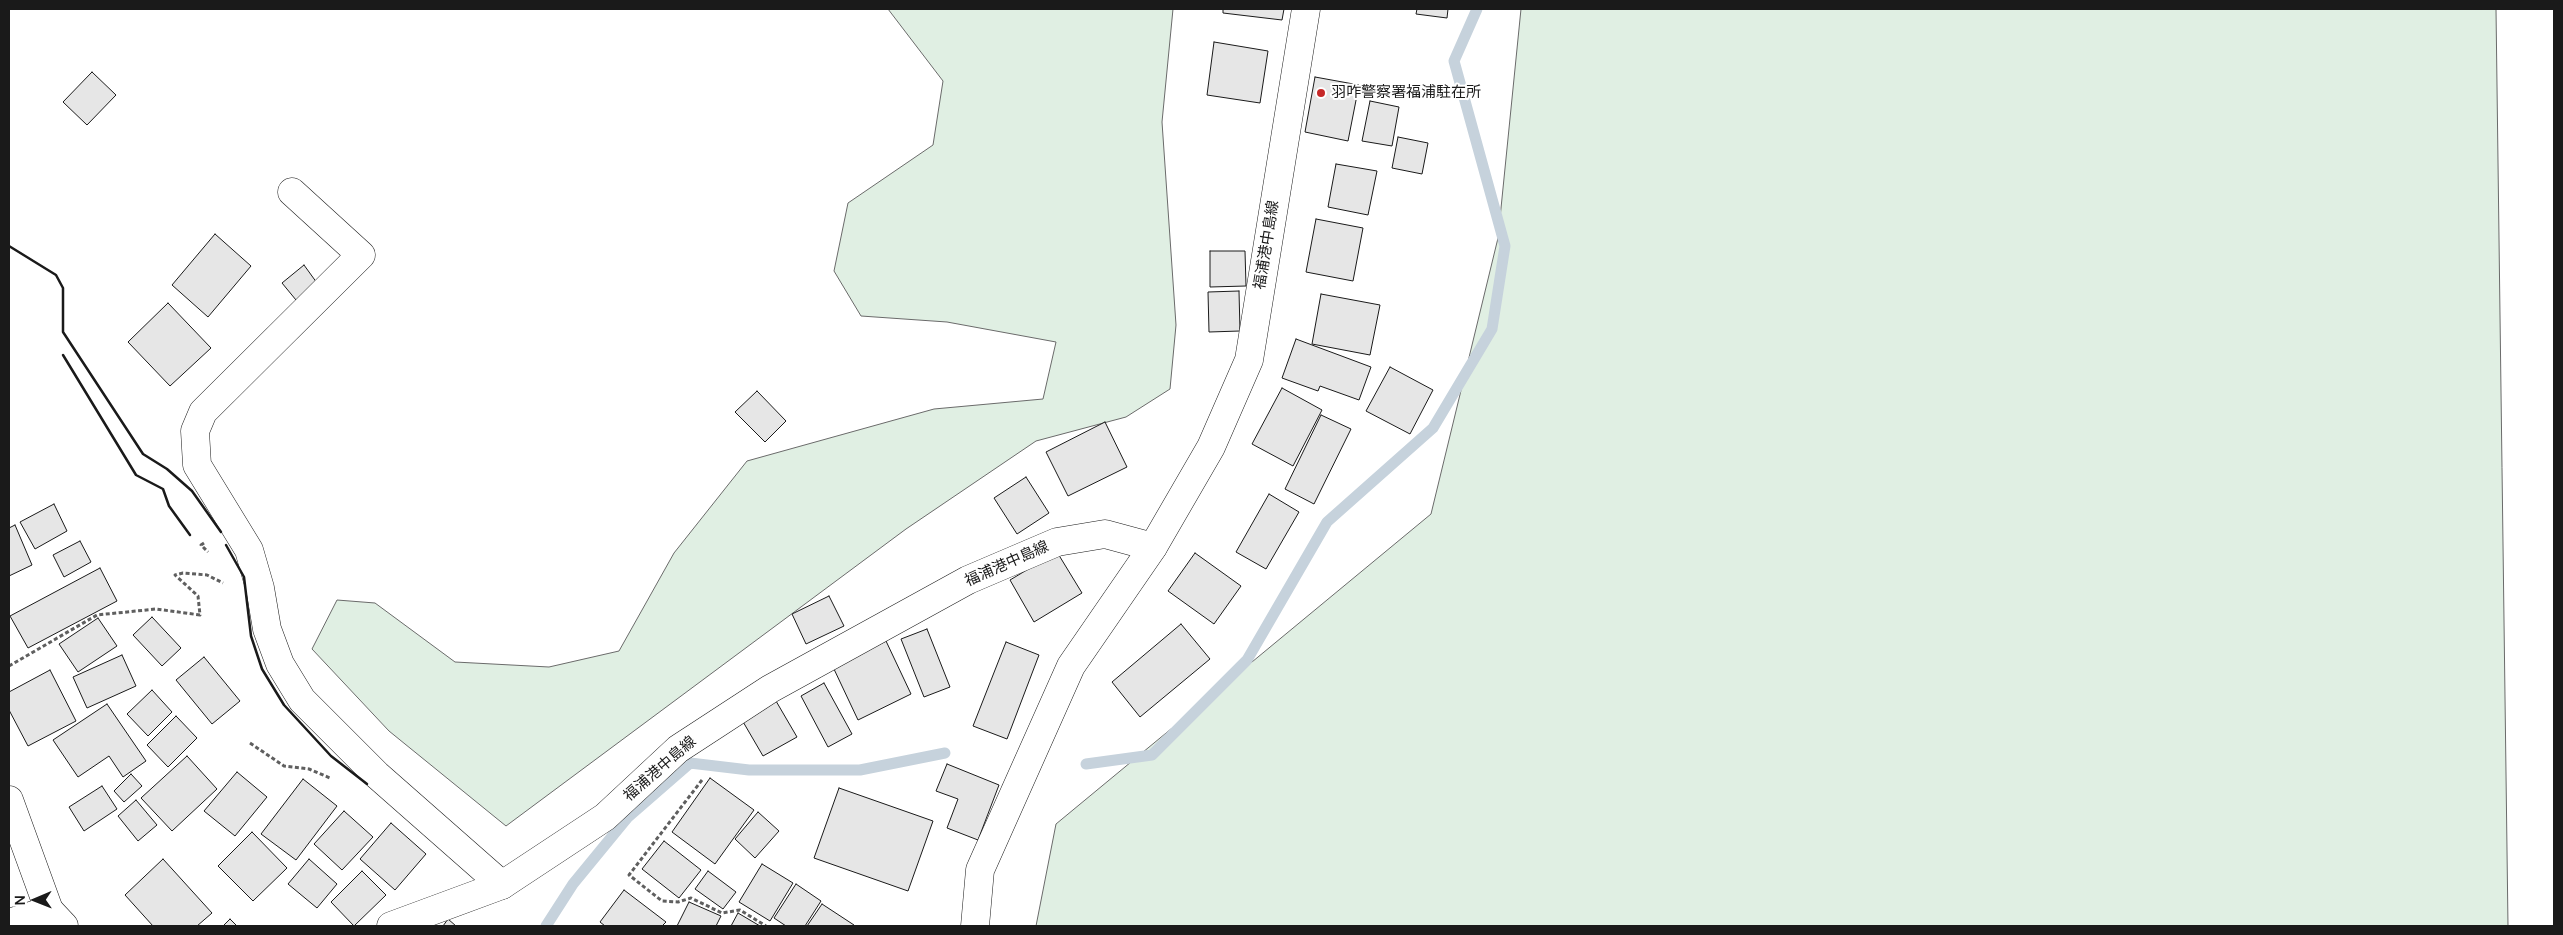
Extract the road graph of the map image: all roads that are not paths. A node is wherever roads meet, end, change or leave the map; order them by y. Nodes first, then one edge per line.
1 (1306, 9) edge
2 (292, 192) dead end
3 (1153, 547) junction
4 (9, 800) edge
5 (502, 885) junction
6 (57, 918) edge
7 (9, 923) edge
8 (391, 926) edge
9 (975, 926) edge

1 - 3 street, 福浦港中島線
2 - 5 street
3 - 5 street, 福浦港中島線
3 - 9 street
4 - 6 street
5 - 8 street, 福浦港中島線
6 - 7 street

